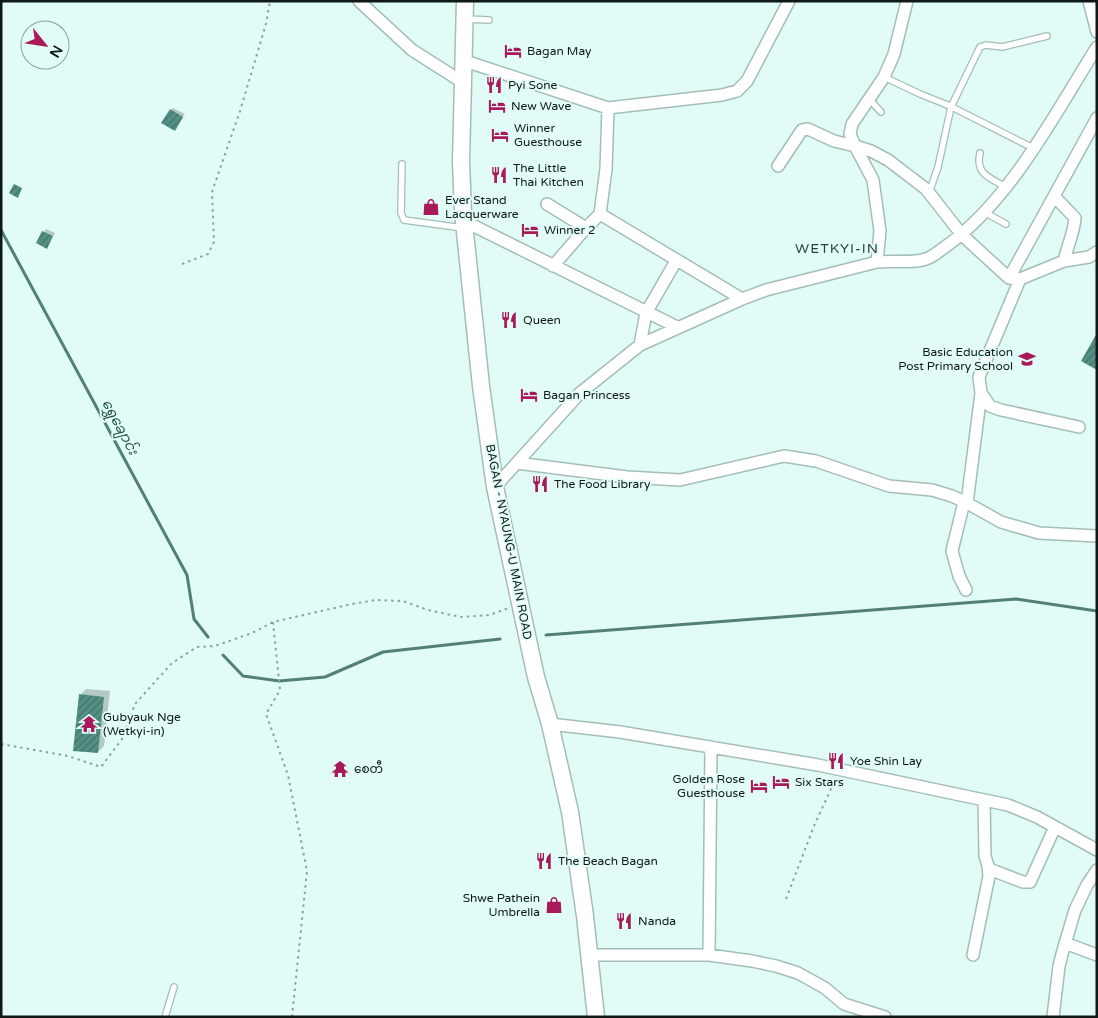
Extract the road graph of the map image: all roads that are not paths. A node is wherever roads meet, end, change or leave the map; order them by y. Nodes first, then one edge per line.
1 (359, 1) edge
2 (465, 1) edge
3 (789, 1) edge
4 (907, 1) edge
5 (1089, 1) edge
6 (465, 19) junction
7 (489, 20) dead end
8 (1097, 32) edge
9 (1047, 36) dead end
10 (1097, 47) edge
11 (465, 61) junction
12 (884, 76) junction
13 (464, 83) junction
14 (869, 99) junction
15 (951, 107) junction
16 (608, 108) junction
17 (881, 112) dead end
18 (1097, 118) edge
19 (855, 146) junction
20 (1033, 148) junction
21 (980, 153) dead end
22 (402, 164) dead end
23 (778, 166) dead end
24 (1006, 187) junction
25 (929, 193) junction
26 (1054, 196) junction
27 (547, 204) dead end
28 (984, 212) junction
29 (600, 214) junction
30 (1006, 224) dead end
31 (465, 225) junction
32 (586, 228) junction
33 (962, 235) junction
34 (1097, 252) edge
35 (676, 261) junction
36 (1064, 261) junction
37 (877, 262) junction
38 (553, 266) junction
39 (1015, 278) junction
40 (742, 299) junction
41 (646, 313) junction
42 (678, 327) junction
43 (640, 346) junction
44 (981, 393) junction
45 (1079, 428) dead end
46 (517, 463) junction
47 (495, 487) junction
48 (966, 502) junction
49 (1097, 536) edge
50 (966, 590) dead end
51 (550, 724) junction
52 (711, 747) junction
53 (984, 800) junction
54 (1055, 827) junction
55 (1097, 850) edge
56 (989, 869) junction
57 (1097, 870) edge
58 (1065, 943) junction
59 (590, 955) junction
60 (709, 955) junction
61 (973, 955) dead end
62 (1097, 955) edge
63 (174, 986) dead end
64 (164, 1017) edge
65 (596, 1017) edge
66 (885, 1017) edge
67 (1053, 1017) edge

1 - 13 street
2 - 6 main road, BAGAN - NYAUNG-U MAIN ROAD
3 - 16 street
4 - 12 street
5 - 8 street
6 - 7 lane
6 - 11 main road, BAGAN - NYAUNG-U MAIN ROAD
9 - 15 lane
10 - 20 street
11 - 13 main road, BAGAN - NYAUNG-U MAIN ROAD
11 - 16 street
12 - 14 street
12 - 15 lane
13 - 31 main road, BAGAN - NYAUNG-U MAIN ROAD
14 - 17 lane
14 - 19 street
15 - 20 lane
15 - 25 lane
16 - 29 street
18 - 26 street
19 - 23 street
19 - 25 street
19 - 37 street
20 - 24 street
21 - 24 lane
22 - 31 lane
24 - 28 street
25 - 33 street
26 - 36 street
26 - 39 street
27 - 32 street
28 - 30 lane
28 - 33 street
29 - 32 street
29 - 35 street
31 - 38 street
31 - 47 main road, BAGAN - NYAUNG-U MAIN ROAD
32 - 38 street
33 - 37 street
33 - 39 street
34 - 36 street
35 - 40 street
35 - 41 street
36 - 39 street
37 - 40 street
38 - 41 street
39 - 44 street
40 - 42 street
41 - 42 street
41 - 43 street
42 - 43 street
43 - 46 street
44 - 45 street
44 - 48 street
46 - 47 street
46 - 48 street
47 - 51 main road, BAGAN - NYAUNG-U MAIN ROAD
48 - 49 street
48 - 50 street
51 - 52 street
51 - 59 main road, BAGAN - NYAUNG-U MAIN ROAD
52 - 53 street
52 - 60 street
53 - 54 street
53 - 56 street
54 - 55 street
54 - 56 street
56 - 61 street
57 - 58 street
58 - 62 street
58 - 67 street
59 - 60 street
59 - 65 main road, BAGAN - NYAUNG-U MAIN ROAD
60 - 66 street
63 - 64 lane

